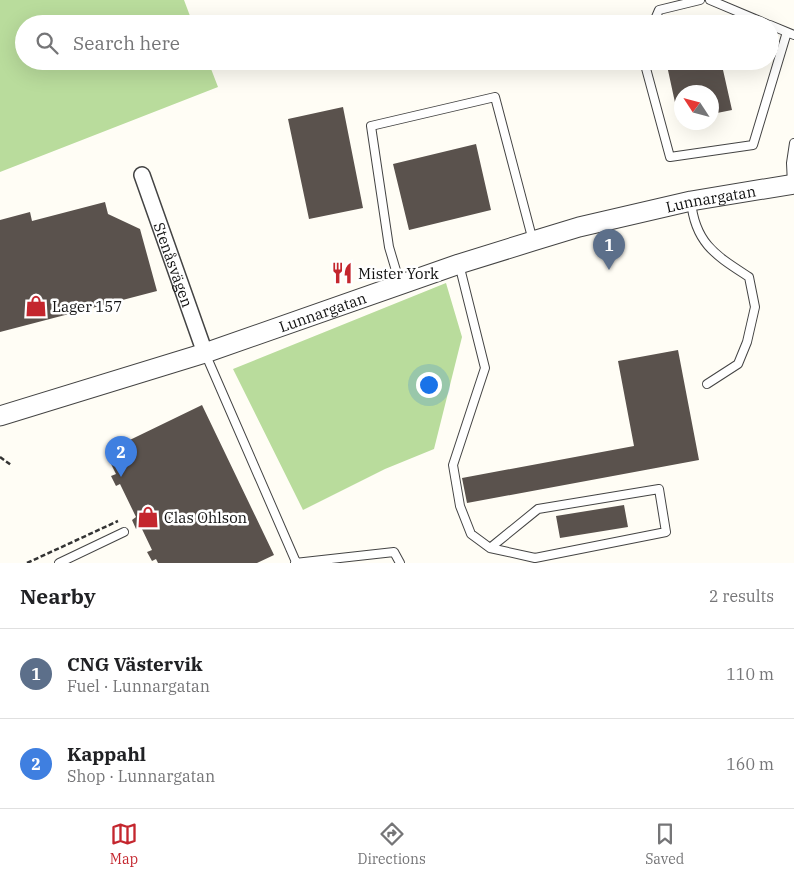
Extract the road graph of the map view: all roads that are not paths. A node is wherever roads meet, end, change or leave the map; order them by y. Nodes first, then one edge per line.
1 (700, 0) edge
2 (710, 0) edge
3 (657, 15) edge
4 (747, 15) edge
5 (779, 29) edge
6 (791, 34) edge
7 (779, 69) edge
8 (646, 70) edge
9 (779, 70) edge
10 (794, 142) edge
11 (142, 175) dead end
12 (793, 184) edge
13 (691, 202) junction
14 (533, 240) junction
15 (459, 264) junction
16 (400, 284) junction
17 (204, 353) junction
18 (708, 384) dead end
19 (0, 416) edge
20 (124, 532) dead end
21 (490, 548) junction
22 (60, 563) edge
23 (295, 563) edge
24 (400, 563) edge

1 - 3 lane
2 - 4 lane
5 - 6 lane
6 - 7 lane
8 - 9 lane
10 - 12 lane
11 - 17 street, Stenåsvägen
12 - 13 street, Lunnargatan
13 - 14 street, Lunnargatan
13 - 18 lane
14 - 15 street, Lunnargatan
14 - 16 lane
15 - 16 street, Lunnargatan
15 - 21 lane
16 - 17 street, Lunnargatan
17 - 19 street, Lunnargatan
17 - 23 lane
20 - 22 lane
21 - 21 lane
23 - 24 lane

